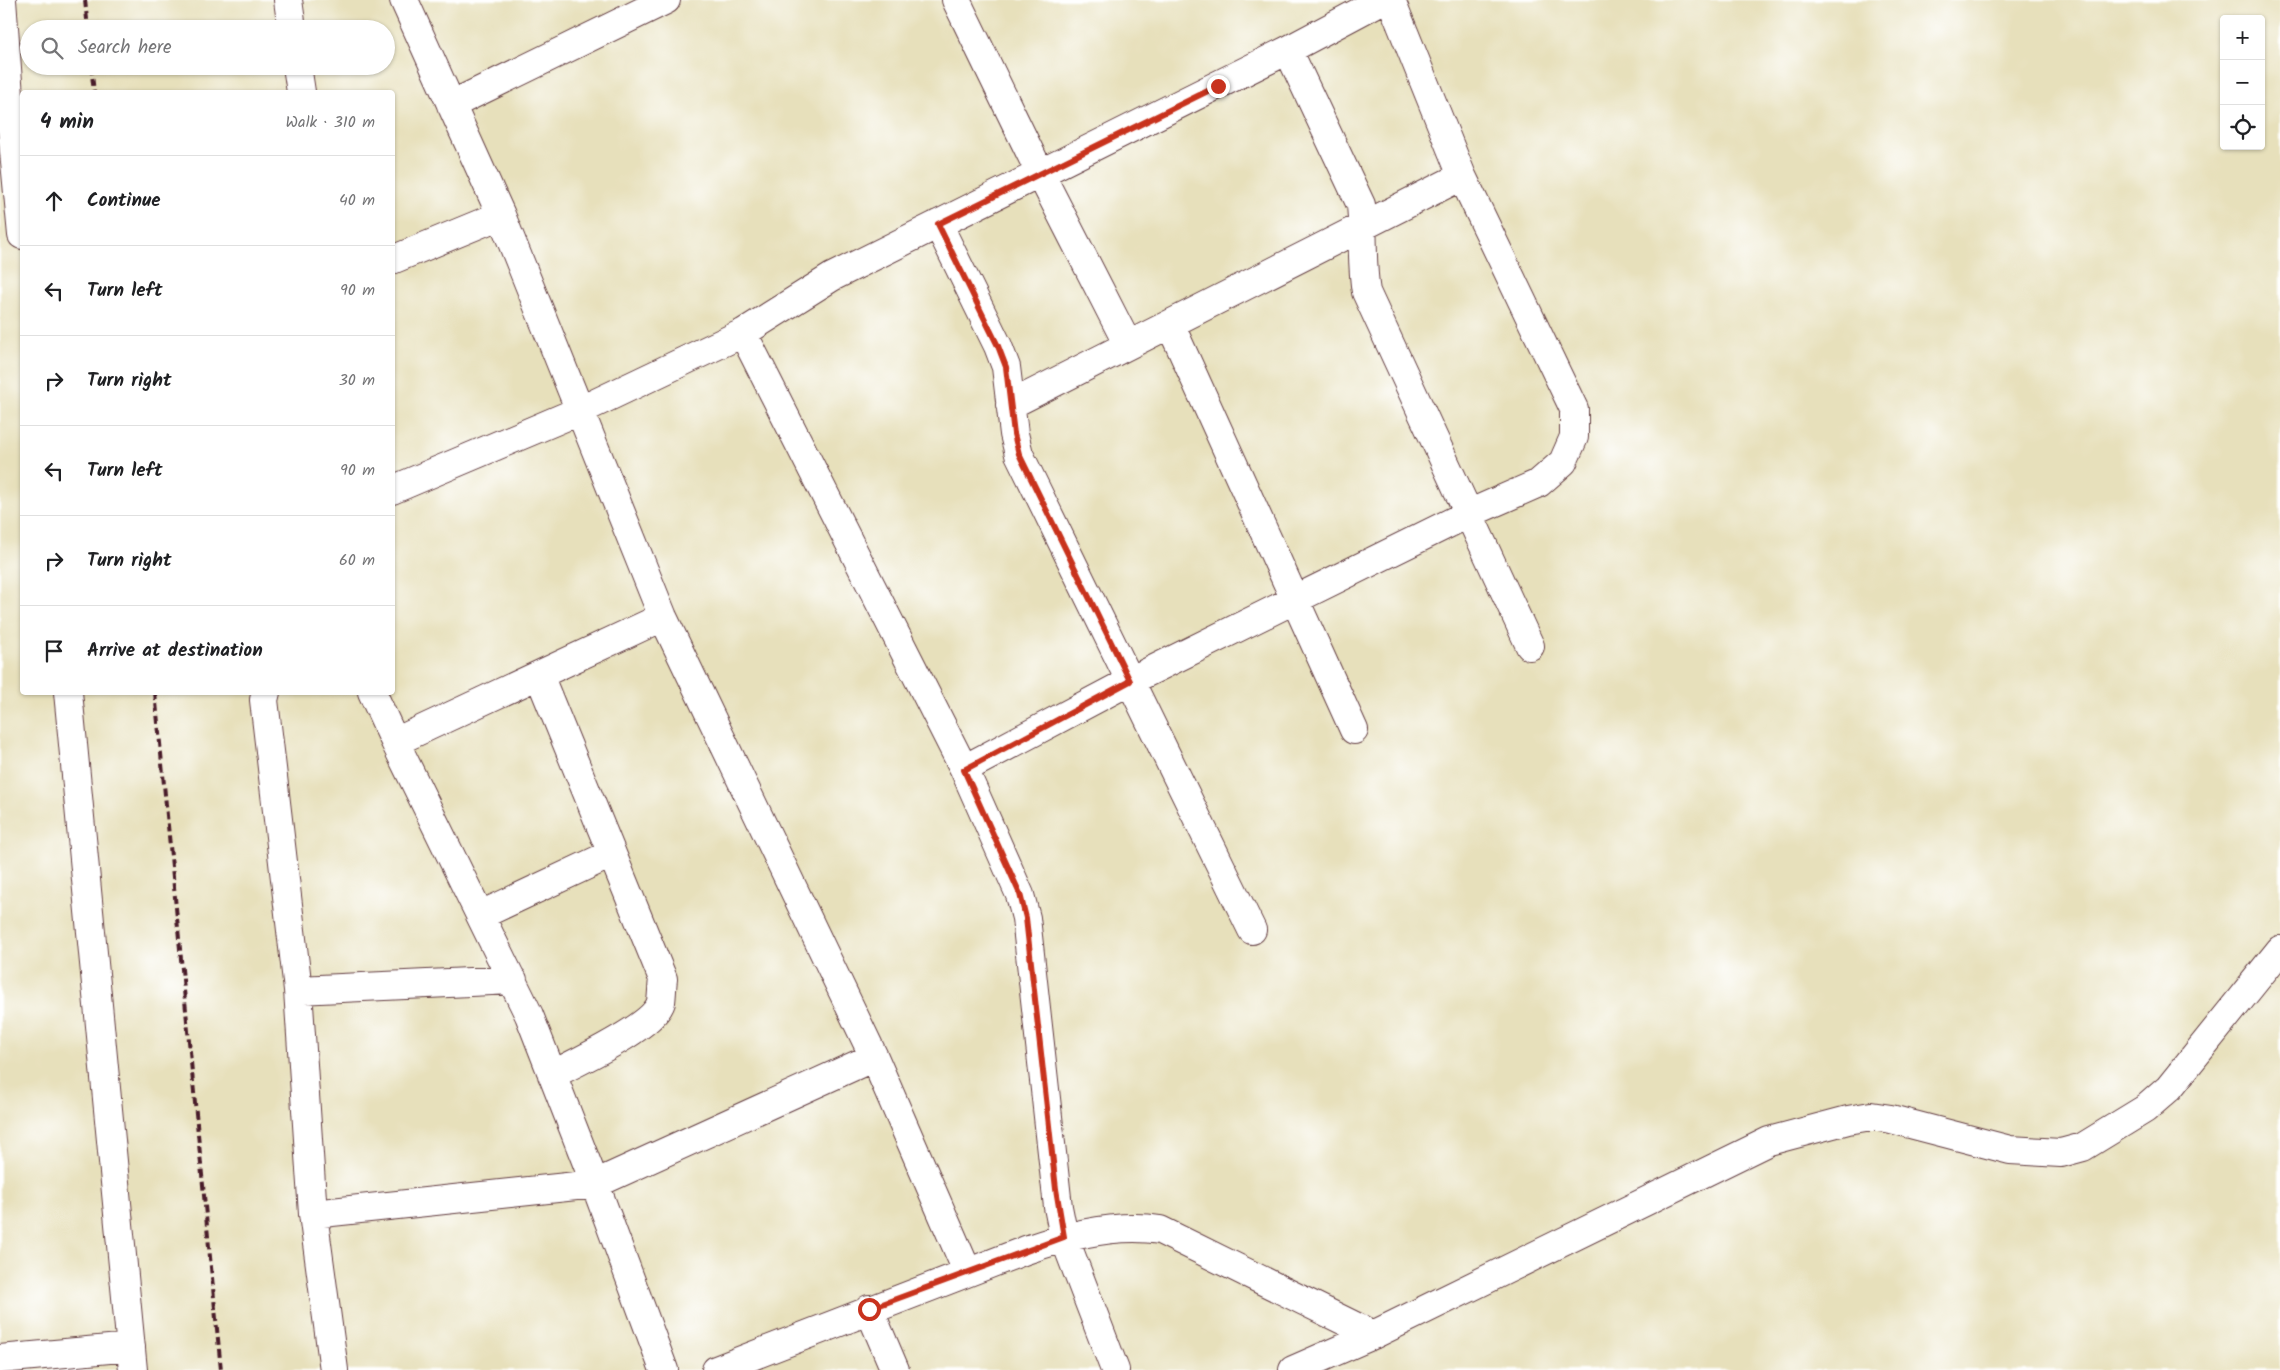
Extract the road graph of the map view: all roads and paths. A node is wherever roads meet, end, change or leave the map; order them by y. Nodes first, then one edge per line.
1 (2, 0) edge
2 (288, 0) edge
3 (404, 0) edge
4 (666, 0) edge
5 (956, 0) edge
6 (1382, 0) edge
7 (1391, 0) edge
8 (291, 20) edge
9 (1288, 50) junction
10 (298, 75) edge
11 (301, 90) edge
12 (451, 106) junction
13 (5, 109) edge
14 (1040, 173) junction
15 (1462, 176) junction
16 (501, 216) junction
17 (20, 221) edge
18 (938, 224) junction
19 (1363, 225) junction
20 (395, 259) edge
21 (1170, 324) junction
22 (743, 333) junction
23 (1128, 345) junction
24 (1010, 405) junction
25 (581, 410) junction
26 (395, 489) edge
27 (1468, 514) junction
28 (1295, 600) junction
29 (663, 617) junction
30 (1530, 646) dead end
31 (538, 675) junction
32 (1130, 681) junction
33 (68, 695) edge
34 (265, 695) edge
35 (373, 695) edge
36 (1354, 730) dead end
37 (395, 742) junction
38 (964, 770) junction
39 (611, 854) junction
40 (481, 915) junction
41 (1252, 930) dead end
42 (2280, 950) edge
43 (513, 980) junction
44 (298, 990) junction
45 (874, 1057) junction
46 (552, 1075) junction
47 (595, 1184) junction
48 (313, 1214) junction
49 (1064, 1237) junction
50 (967, 1271) junction
51 (869, 1309) junction
52 (1373, 1335) junction
53 (132, 1358) edge
54 (0, 1359) edge
55 (334, 1370) edge
56 (664, 1370) edge
57 (716, 1370) edge
58 (894, 1370) edge
59 (1115, 1370) edge
60 (1293, 1370) edge

1 - 13 street
2 - 8 street
3 - 12 street
4 - 12 street
5 - 14 street
6 - 9 street
7 - 15 street
9 - 14 street
9 - 19 street
10 - 11 street
12 - 16 street
13 - 17 street
14 - 18 street
14 - 23 street
15 - 19 street
15 - 27 street
16 - 20 street
16 - 25 street
18 - 22 street
18 - 24 street
19 - 21 street
19 - 27 street
21 - 23 street
21 - 28 street
22 - 25 street
22 - 38 street
23 - 24 street
24 - 32 street
25 - 26 street
25 - 29 street
27 - 28 street
27 - 30 street
28 - 32 street
28 - 36 street
29 - 31 street
29 - 45 street
31 - 37 street
31 - 39 street
32 - 38 street
32 - 41 street
33 - 53 street
34 - 44 street
35 - 37 street
37 - 40 street
38 - 49 street
39 - 40 street
39 - 46 street
40 - 43 street
42 - 52 street
43 - 44 street
43 - 46 street
44 - 48 street
45 - 47 street
45 - 50 street
46 - 47 street
47 - 48 street
47 - 56 street
48 - 55 street
49 - 50 street
49 - 52 street
49 - 59 street
50 - 51 street
51 - 57 street
51 - 58 street
52 - 60 street
53 - 54 street

